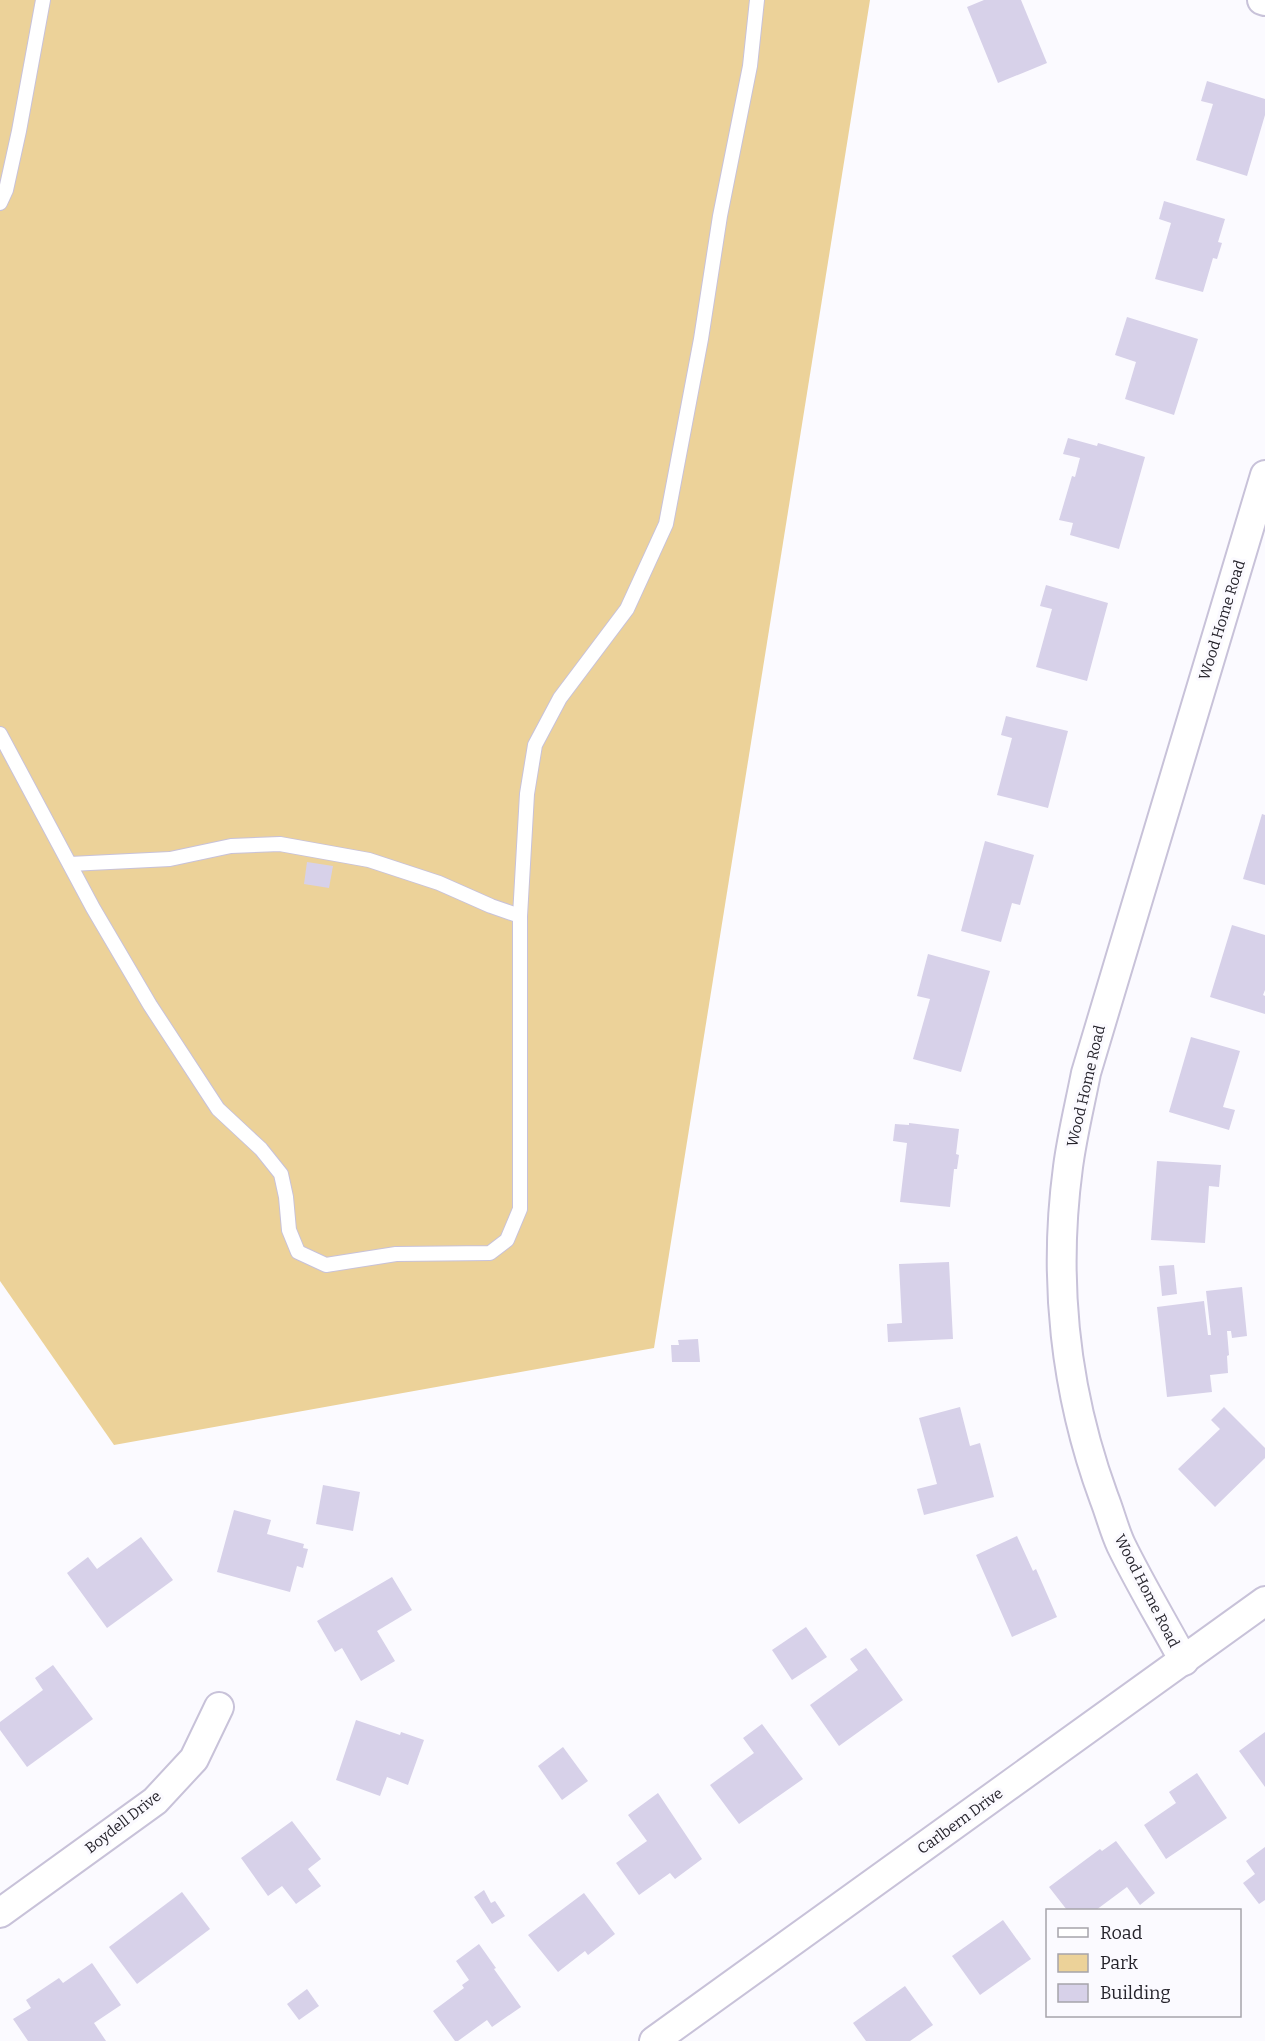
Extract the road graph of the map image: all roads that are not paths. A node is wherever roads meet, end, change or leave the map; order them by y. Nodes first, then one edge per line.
1 (43, 0) edge
2 (758, 0) edge
3 (0, 203) edge
4 (1265, 475) edge
5 (0, 734) edge
6 (70, 864) junction
7 (520, 915) junction
8 (1265, 1601) edge
9 (1184, 1660) junction
10 (219, 1707) dead end
11 (0, 1913) edge
12 (654, 2041) edge

1 - 3 lane
2 - 7 lane
4 - 9 street, Wood Home Road
5 - 6 lane
6 - 7 lane
6 - 7 lane
8 - 9 street, Carlbern Drive
9 - 12 street, Carlbern Drive
10 - 11 street, Boydell Drive

